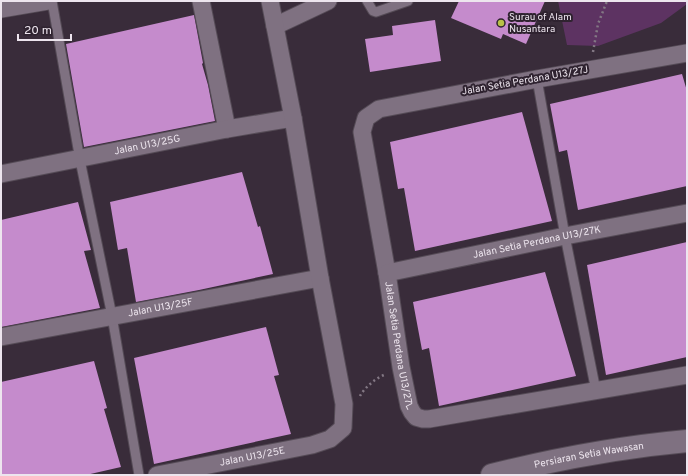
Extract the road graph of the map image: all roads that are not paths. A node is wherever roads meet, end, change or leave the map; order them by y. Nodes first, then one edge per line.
1 (48, 1) edge
2 (52, 1) edge
3 (201, 1) edge
4 (270, 1) edge
5 (328, 1) edge
6 (367, 1) edge
7 (408, 1) edge
8 (1, 9) edge
9 (275, 26) junction
10 (687, 53) edge
11 (537, 79) junction
12 (293, 118) junction
13 (366, 118) joint
14 (227, 129) junction
15 (80, 160) junction
16 (1, 174) edge
17 (687, 213) edge
18 (565, 236) junction
19 (387, 273) junction
20 (320, 278) junction
21 (112, 316) junction
22 (1, 337) edge
23 (687, 375) edge
24 (596, 391) junction
25 (687, 441) edge
26 (139, 475) edge
27 (157, 475) edge
28 (492, 475) edge

1 - 8 street
2 - 15 lane
3 - 14 street
4 - 9 street
5 - 9 street
6 - 7 lane
9 - 12 street
10 - 11 street, Jalan Setia Perdana U13/27J
11 - 13 street, Jalan Setia Perdana U13/27J
11 - 18 lane
12 - 14 street, Jalan U13/25G
12 - 20 street
13 - 19 street, Jalan Setia Perdana U13/27L
14 - 15 street, Jalan U13/25G
15 - 16 street, Jalan U13/25G
15 - 21 lane
17 - 18 street, Jalan Setia Perdana U13/27K
18 - 19 street, Jalan Setia Perdana U13/27K
18 - 24 lane
19 - 24 street, Jalan Setia Perdana U13/27L
20 - 21 street, Jalan U13/25F
20 - 27 street, Jalan U13/25E
21 - 22 street, Jalan U13/25F
21 - 26 lane
23 - 24 street, Jalan Setia Perdana U13/27L
25 - 28 street, Persiaran Setia Wawasan

